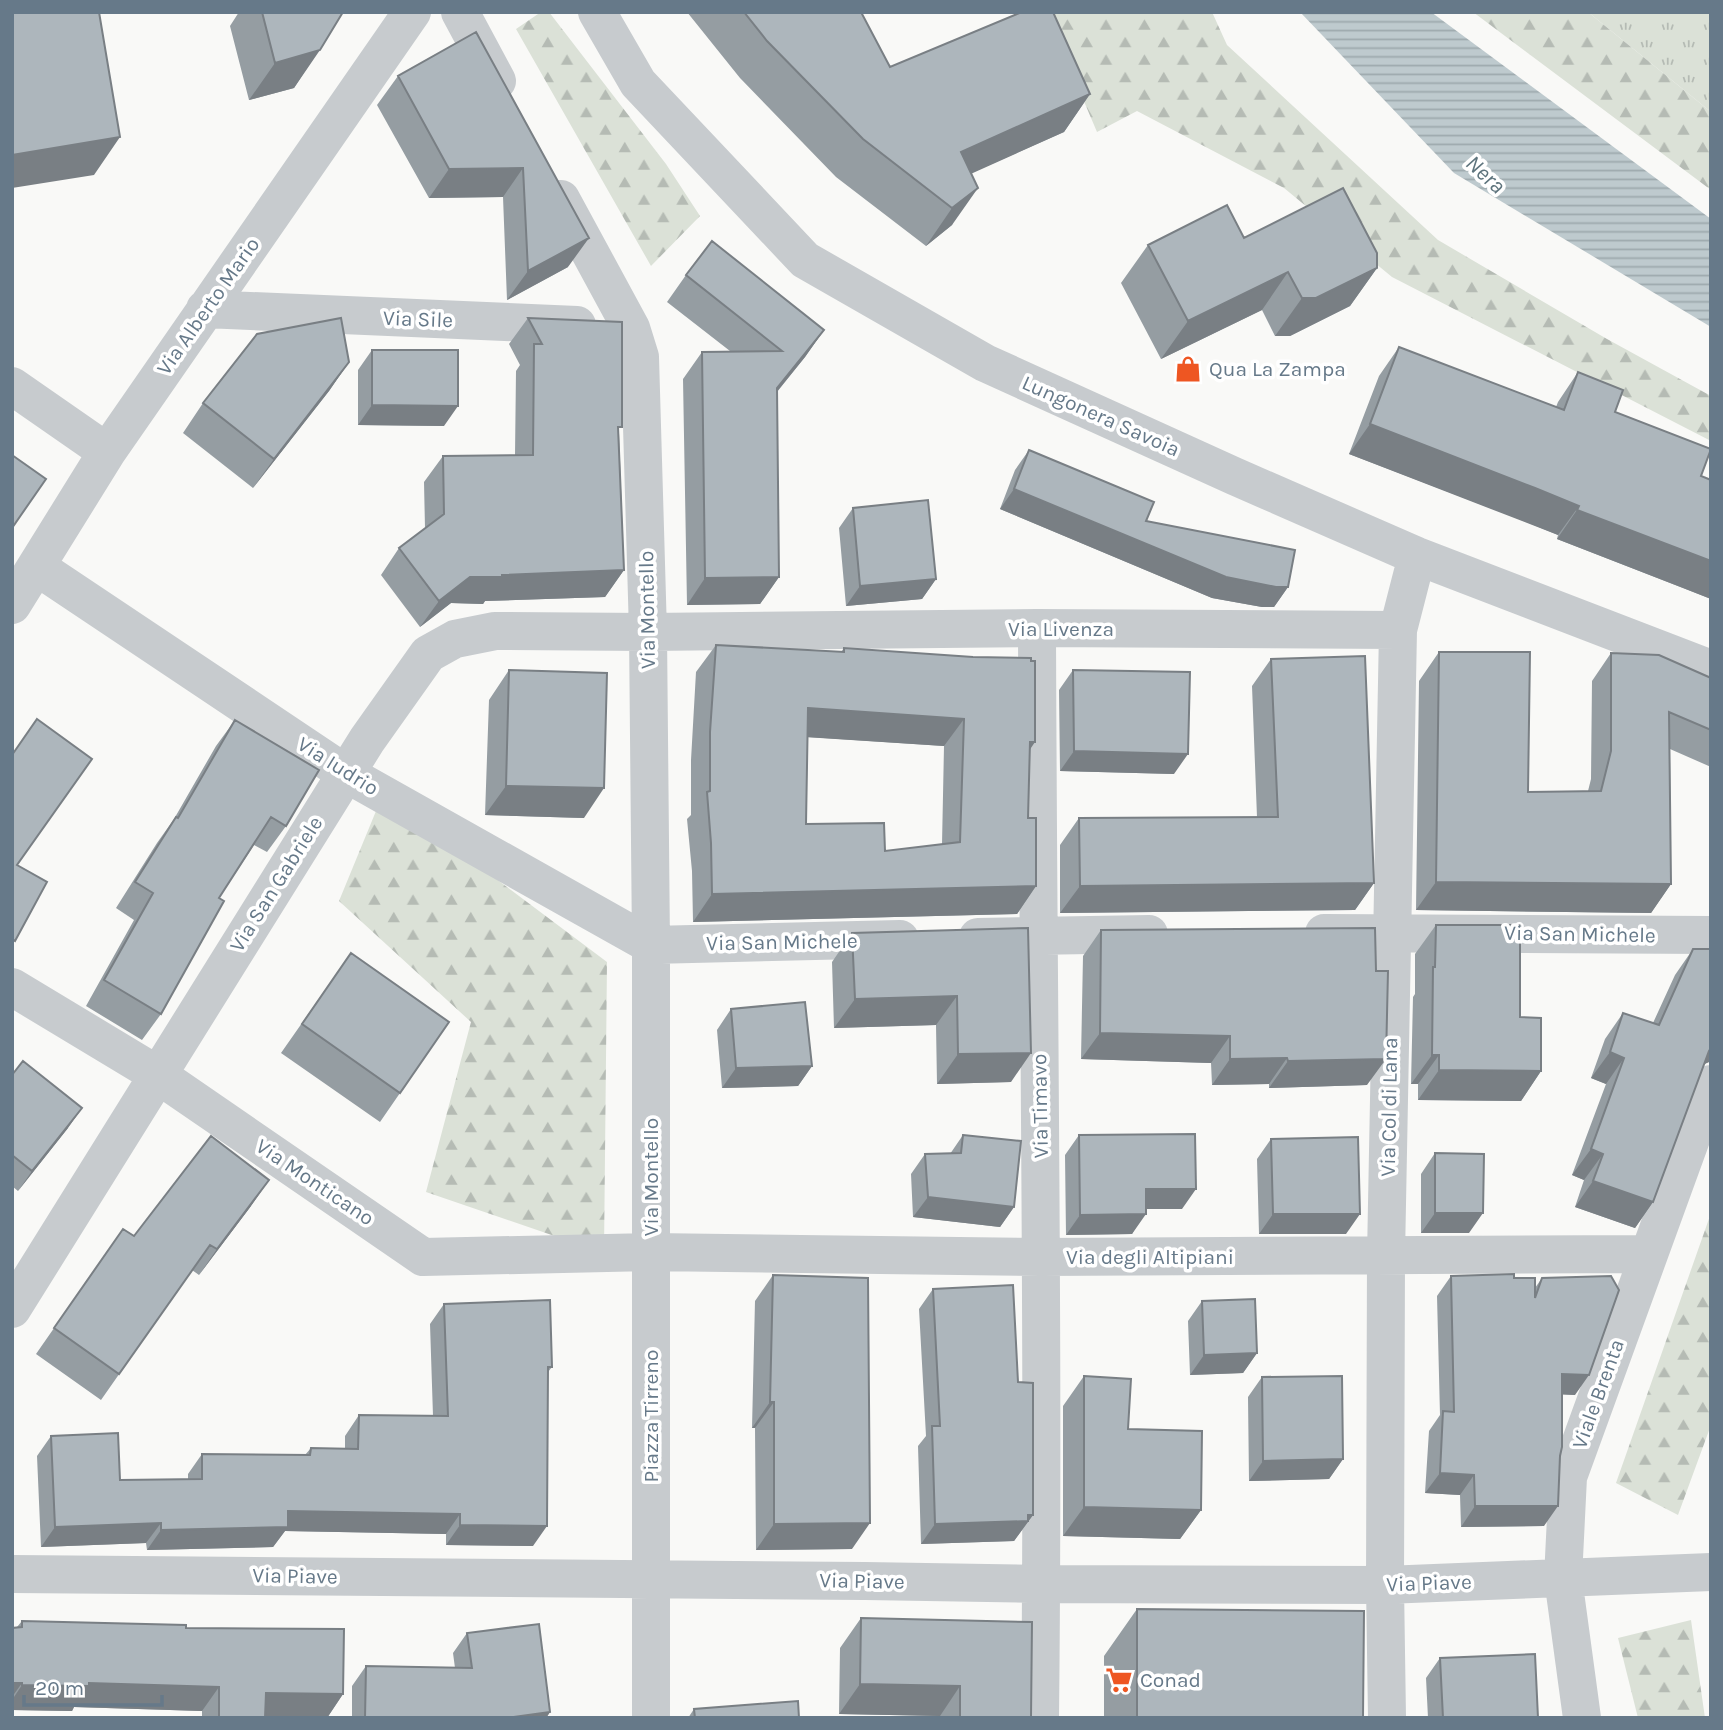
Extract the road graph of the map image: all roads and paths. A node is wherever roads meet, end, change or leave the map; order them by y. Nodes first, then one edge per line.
1 (412, 12) edge
2 (460, 12) edge
3 (597, 12) edge
4 (513, 109) edge
5 (545, 170) edge
6 (205, 309) junction
7 (631, 328) junction
8 (12, 386) edge
9 (107, 452) junction
10 (1417, 556) junction
11 (37, 567) junction
12 (12, 605) edge
13 (1037, 628) junction
14 (1398, 630) junction
15 (648, 632) junction
16 (1711, 668) edge
17 (345, 773) junction
18 (1393, 932) junction
19 (1284, 933) edge
20 (1188, 934) edge
21 (1038, 935) junction
22 (1711, 935) edge
23 (651, 945) junction
24 (12, 988) edge
25 (158, 1075) junction
26 (1711, 1084) edge
27 (651, 1252) junction
28 (1649, 1254) junction
29 (1386, 1256) junction
30 (1041, 1257) junction
31 (12, 1309) edge
32 (1711, 1572) edge
33 (12, 1574) edge
34 (1563, 1578) junction
35 (651, 1580) junction
36 (1042, 1584) junction
37 (1385, 1585) junction
38 (651, 1718) edge
39 (1040, 1718) edge
40 (1387, 1718) edge
41 (1582, 1718) edge

1 - 6 street, Via Alberto Mario
2 - 4 street
3 - 10 street, Lungonera Savoia
5 - 7 street, Via Montello
6 - 7 street, Via Sile
6 - 9 street, Via Alberto Mario
7 - 15 street, Via Montello
8 - 9 street
9 - 11 street, Via Alberto Mario
10 - 14 street
10 - 16 street, Lungonera Savoia
11 - 12 street, Via Alberto Mario
11 - 17 street, Via Iudrio
13 - 14 street, Via Livenza
13 - 15 street, Via Livenza
13 - 21 street, Via Timavo
14 - 18 street, Via Col di Lana
15 - 17 street, Via San Gabriele
15 - 23 street, Via Montello
17 - 23 street, Via Iudrio
17 - 25 street, Via San Gabriele
18 - 19 street, Via San Michele
18 - 22 street, Via San Michele
18 - 29 street, Via Col di Lana
20 - 21 street, Via San Michele
21 - 23 street, Via San Michele
21 - 30 street, Via Timavo
23 - 27 street, Via Montello
24 - 25 street, Via Monticano
25 - 27 street, Via Monticano
25 - 31 street, Via San Gabriele
26 - 28 street, Viale Brenta
27 - 30 street, Via degli Altipiani
27 - 35 street, Piazza Tirreno
28 - 29 street, Via degli Altipiani
28 - 34 street, Viale Brenta
29 - 30 street, Via degli Altipiani
29 - 37 street, Via Col di Lana
30 - 36 street, Via Timavo
32 - 34 street, Via Piave
33 - 35 street, Via Piave
34 - 37 street, Via Piave
34 - 41 street, Viale Brenta
35 - 36 street, Via Piave
35 - 38 street, Piazza Tirreno
36 - 37 street, Via Piave
36 - 39 street, Via Timavo
37 - 40 street, Via Col di Lana

